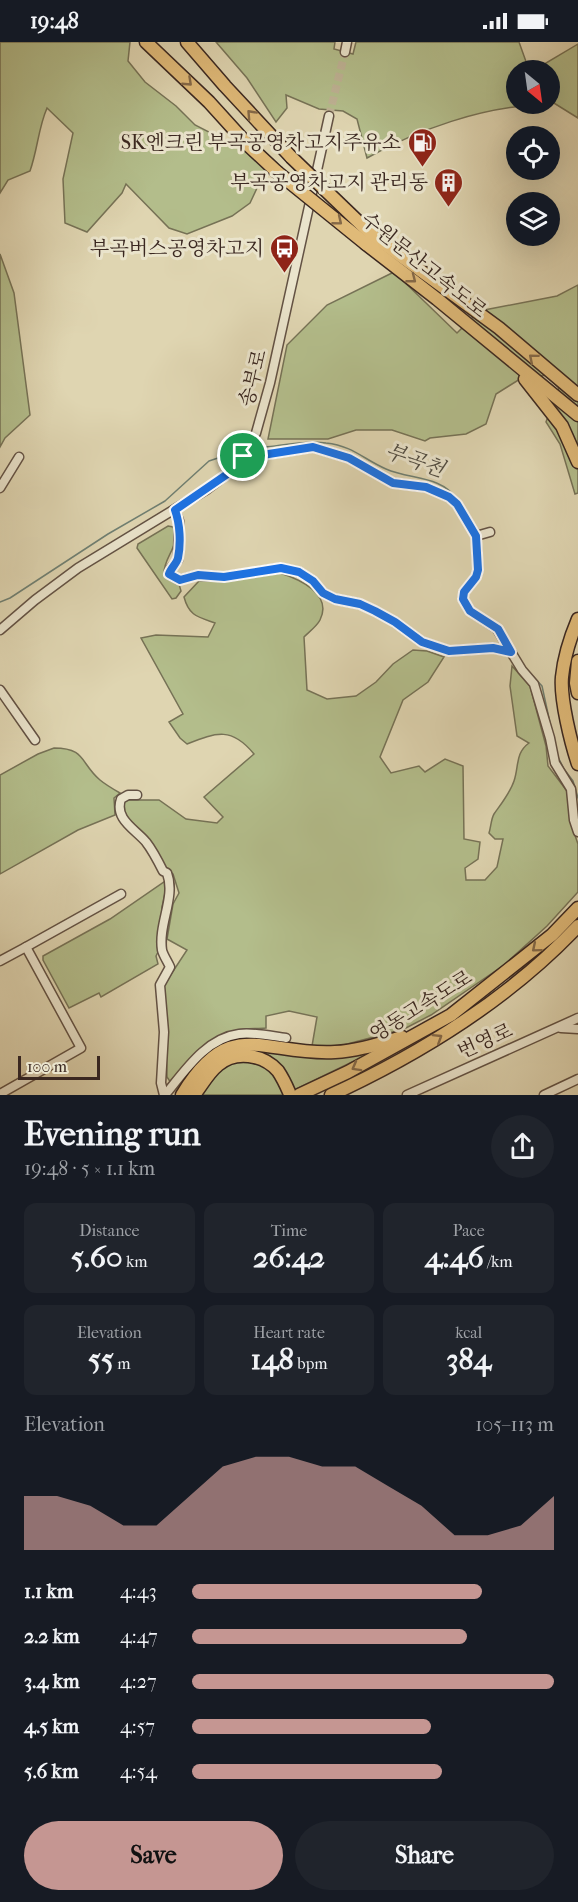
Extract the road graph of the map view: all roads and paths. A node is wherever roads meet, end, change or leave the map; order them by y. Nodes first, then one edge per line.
1 (146, 42) edge
2 (188, 42) edge
3 (347, 42) edge
4 (345, 52) tunnel mouth
5 (329, 116) tunnel mouth
6 (369, 239) junction
7 (493, 346) junction
8 (578, 395) edge
9 (578, 415) edge
10 (243, 456) junction
11 (19, 457) dead end
12 (578, 462) edge
13 (0, 488) edge
14 (175, 510) junction
15 (490, 532) dead end
16 (476, 536) junction
17 (578, 619) edge
18 (0, 630) edge
19 (511, 652) junction
20 (578, 661) edge
21 (0, 690) edge
22 (578, 693) edge
23 (35, 740) dead end
24 (578, 764) edge
25 (138, 795) dead end
26 (578, 832) edge
27 (121, 894) dead end
28 (578, 908) edge
29 (578, 926) edge
30 (26, 947) junction
31 (0, 961) edge
32 (578, 1018) edge
33 (555, 1028) junction
34 (578, 1029) edge
35 (424, 1030) junction
36 (286, 1038) dead end
37 (578, 1073) edge
38 (575, 1081) edge
39 (298, 1093) edge
40 (1, 1094) edge
41 (165, 1095) edge
42 (182, 1095) edge
43 (194, 1095) edge
44 (331, 1095) edge
45 (407, 1095) edge
46 (544, 1095) edge

1 -> 6 highway, 수원문산고속도로, bridge
6 -> 2 highway, 수원문산고속도로, bridge
3 - 4 street
5 - 10 street, 송부로
6 -> 7 highway, 수원문산고속도로
8 -> 6 highway, 수원문산고속도로
7 - 9 highway, 수원문산고속도로
7 - 12 highway
10 - 14 street, 송부로
10 - 16 street
11 - 13 street
14 - 18 street, 송부로
14 - 19 street
15 - 16 street
16 - 19 street
17 - 24 highway
19 - 26 street
20 - 22 highway
21 - 23 street
25 - 41 street
27 - 30 street
28 -> 35 highway, 영동고속도로
44 -> 29 highway, 영동고속도로
30 - 31 street
30 - 40 street
32 - 33 street, 번영로
33 - 34 street
33 - 45 street, 번영로
35 -> 39 highway, 영동고속도로
35 - 42 highway
36 - 41 street
37 - 38 street
38 - 46 street
39 - 43 highway

